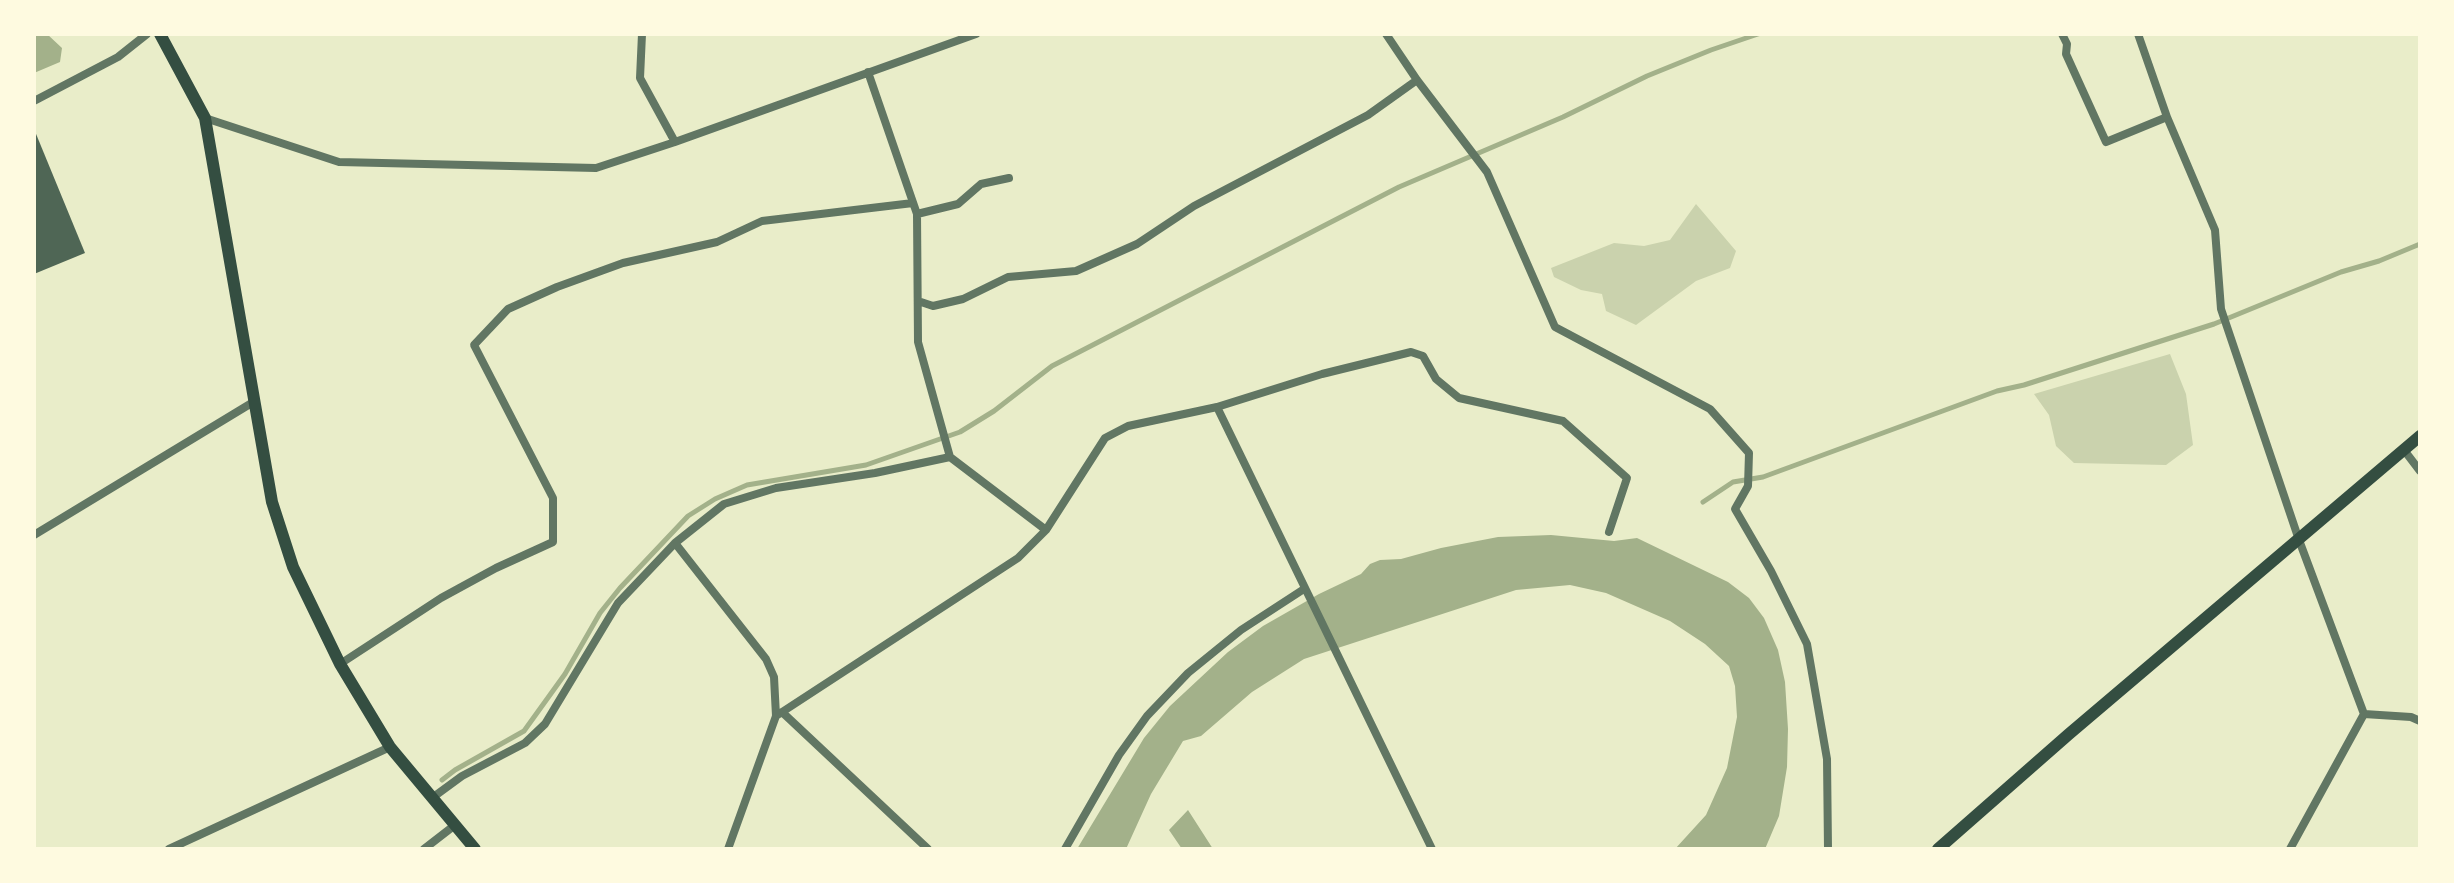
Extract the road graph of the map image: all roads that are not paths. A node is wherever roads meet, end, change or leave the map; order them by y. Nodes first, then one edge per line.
1 (147, 34) edge
2 (160, 34) edge
3 (642, 34) edge
4 (976, 34) edge
5 (1386, 34) edge
6 (2062, 34) edge
7 (2138, 34) edge
8 (868, 72) junction
9 (1417, 80) junction
10 (34, 101) edge
11 (2167, 117) junction
12 (205, 118) junction
13 (675, 142) junction
14 (1009, 178) dead end
15 (913, 203) junction
16 (917, 214) junction
17 (918, 301) junction
18 (255, 401) junction
19 (1217, 407) junction
20 (2420, 436) edge
21 (2404, 450) junction
22 (950, 457) junction
23 (2420, 471) edge
24 (1046, 530) junction
25 (1609, 532) dead end
26 (34, 535) edge
27 (2299, 540) junction
28 (675, 543) junction
29 (1306, 593) junction
30 (340, 664) junction
31 (779, 714) junction
32 (2364, 714) junction
33 (2420, 721) edge
34 (390, 747) junction
35 (432, 798) junction
36 (455, 825) junction
37 (169, 849) edge
38 (424, 849) edge
39 (475, 849) edge
40 (728, 849) edge
41 (928, 849) edge
42 (1065, 849) edge
43 (1432, 849) edge
44 (1828, 849) edge
45 (1938, 849) edge
46 (2290, 849) edge

1 - 10 street
2 - 12 main road
3 - 13 street
4 - 8 street
5 - 9 street
6 - 11 street
7 - 11 street
8 - 13 street
8 - 15 street
9 - 17 street
9 - 44 street
11 - 27 street
12 - 13 street
12 - 18 main road
14 - 16 street
15 - 16 street
15 - 30 street
16 - 17 street
17 - 22 street
18 - 26 street
18 - 30 main road
19 - 24 street
19 - 25 street
19 - 29 street
20 - 21 main road
21 - 23 street
21 - 27 main road
22 - 24 street
22 - 28 street
24 - 31 street
27 - 32 street
27 - 45 main road
28 - 31 street
28 - 35 street
29 - 42 street
29 - 43 street
30 - 34 main road
31 - 40 street
31 - 41 street
32 - 33 street
32 - 46 street
34 - 35 main road
34 - 37 street
35 - 36 main road
36 - 38 street
36 - 39 main road

